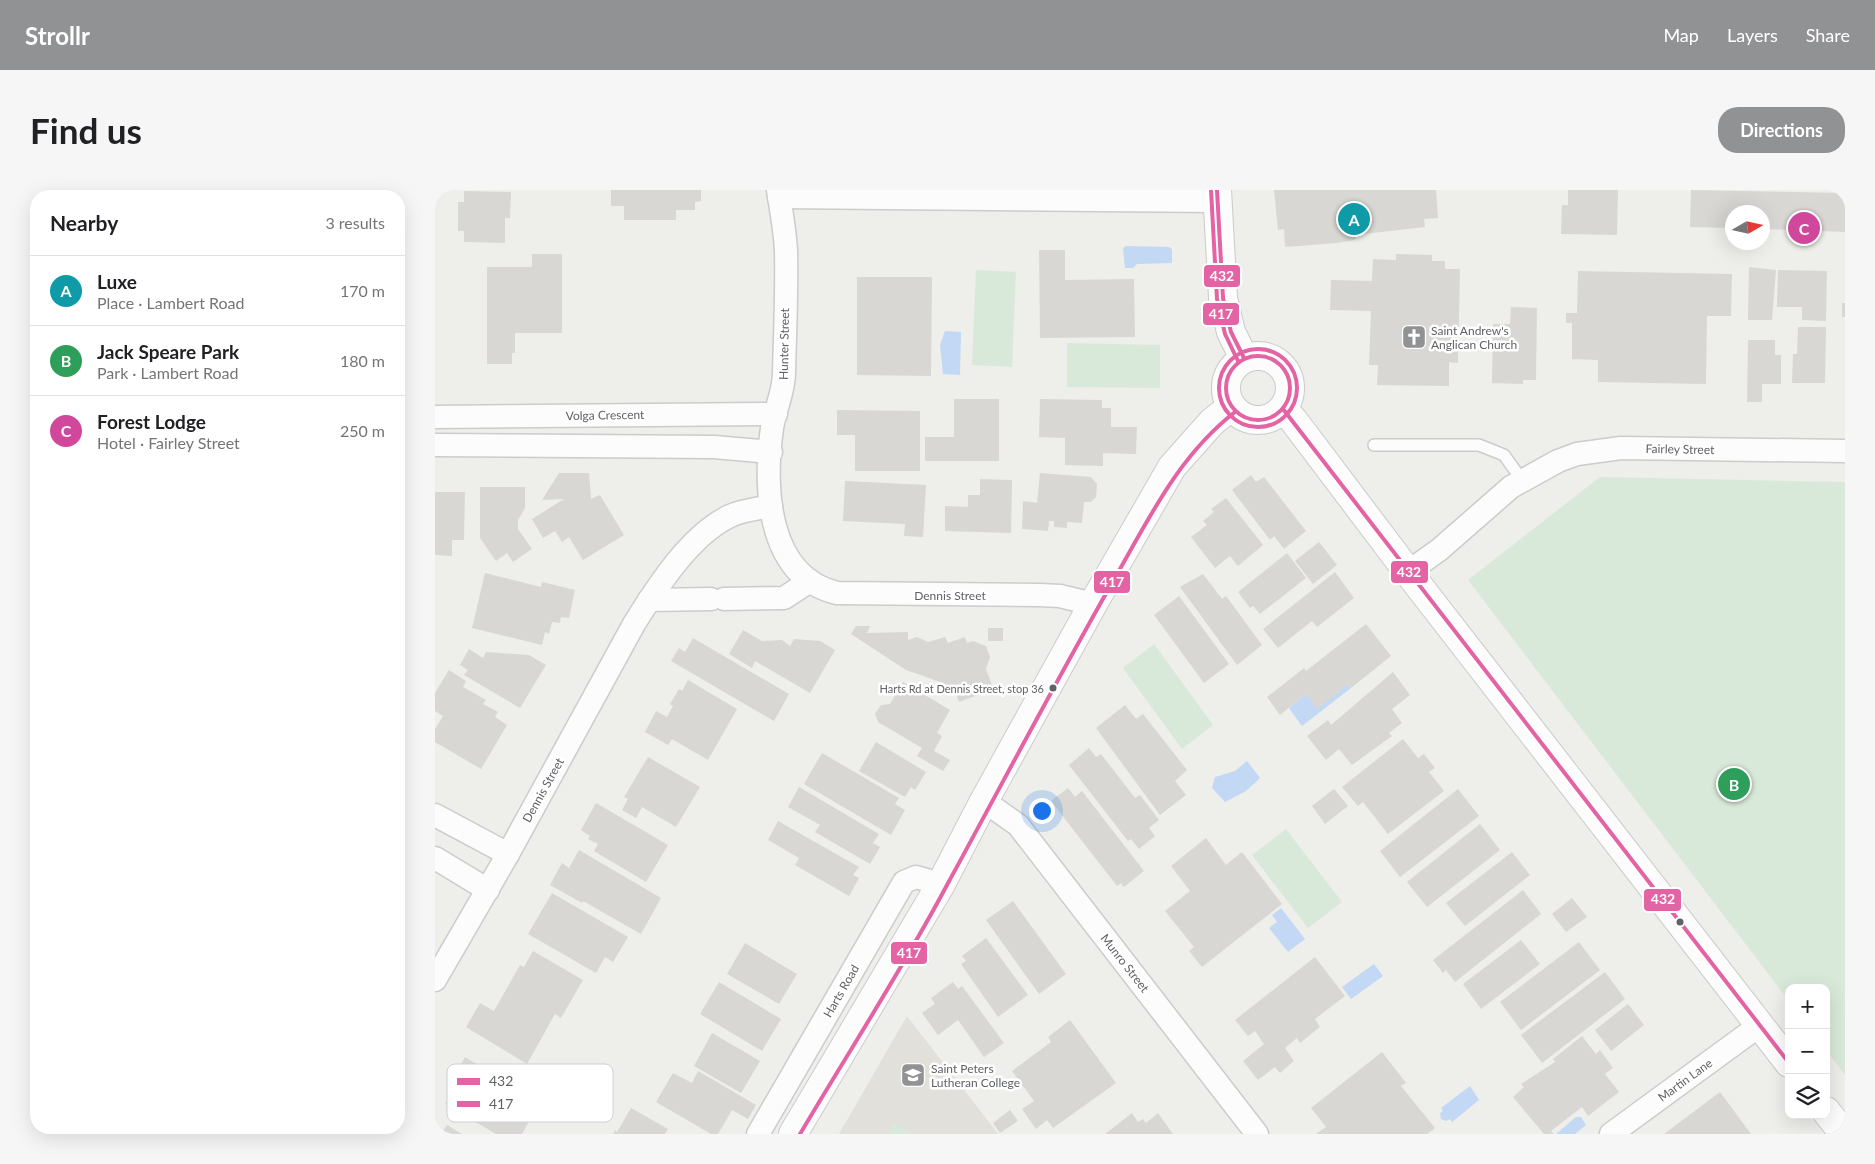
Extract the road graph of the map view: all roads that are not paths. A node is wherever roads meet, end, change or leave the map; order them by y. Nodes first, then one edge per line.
1 (779, 194) edge
2 (1217, 195) edge
3 (1244, 358) junction
4 (1231, 407) junction
5 (1283, 409) junction
6 (776, 414) junction
7 (435, 417) edge
8 (435, 445) edge
9 (1374, 446) dead end
10 (1845, 451) edge
11 (771, 452) junction
12 (1522, 480) junction
13 (771, 501) junction
14 (1408, 572) junction
15 (809, 581) junction
16 (649, 600) junction
17 (1093, 604) junction
18 (984, 802) junction
19 (435, 815) edge
20 (508, 854) junction
21 (435, 858) edge
22 (941, 884) junction
23 (488, 890) junction
24 (435, 980) edge
25 (1759, 1025) junction
26 (1785, 1058) edge
27 (1830, 1116) edge
28 (758, 1134) edge
29 (793, 1134) edge
30 (1257, 1134) edge
31 (1611, 1134) edge
32 (1844, 1134) edge

1 - 2 street
1 - 6 street, Hunter Street
2 - 3 main road
3 - 4 main road
3 - 5 main road
4 - 5 main road
4 - 17 main road
5 - 14 main road
6 - 7 street, Volga Crescent
6 - 11 street, Hunter Street
8 - 11 street
9 - 12 lane
10 - 12 street, Fairley Street
11 - 13 street, Hunter Street
12 - 14 street, Fairley Street
13 - 15 street, Dennis Street
13 - 16 street, Dennis Street
14 - 25 main road
15 - 16 street
15 - 17 street, Dennis Street
16 - 20 street, Dennis Street
17 - 18 main road
18 - 22 main road
18 - 30 street, Munro Street
19 - 20 street
20 - 23 street, Dennis Street
21 - 23 street
22 - 28 street, Harts Road
22 - 29 main road
23 - 24 street, Dennis Street
25 - 26 main road
25 - 31 street, Martin Lane
27 - 32 main road

